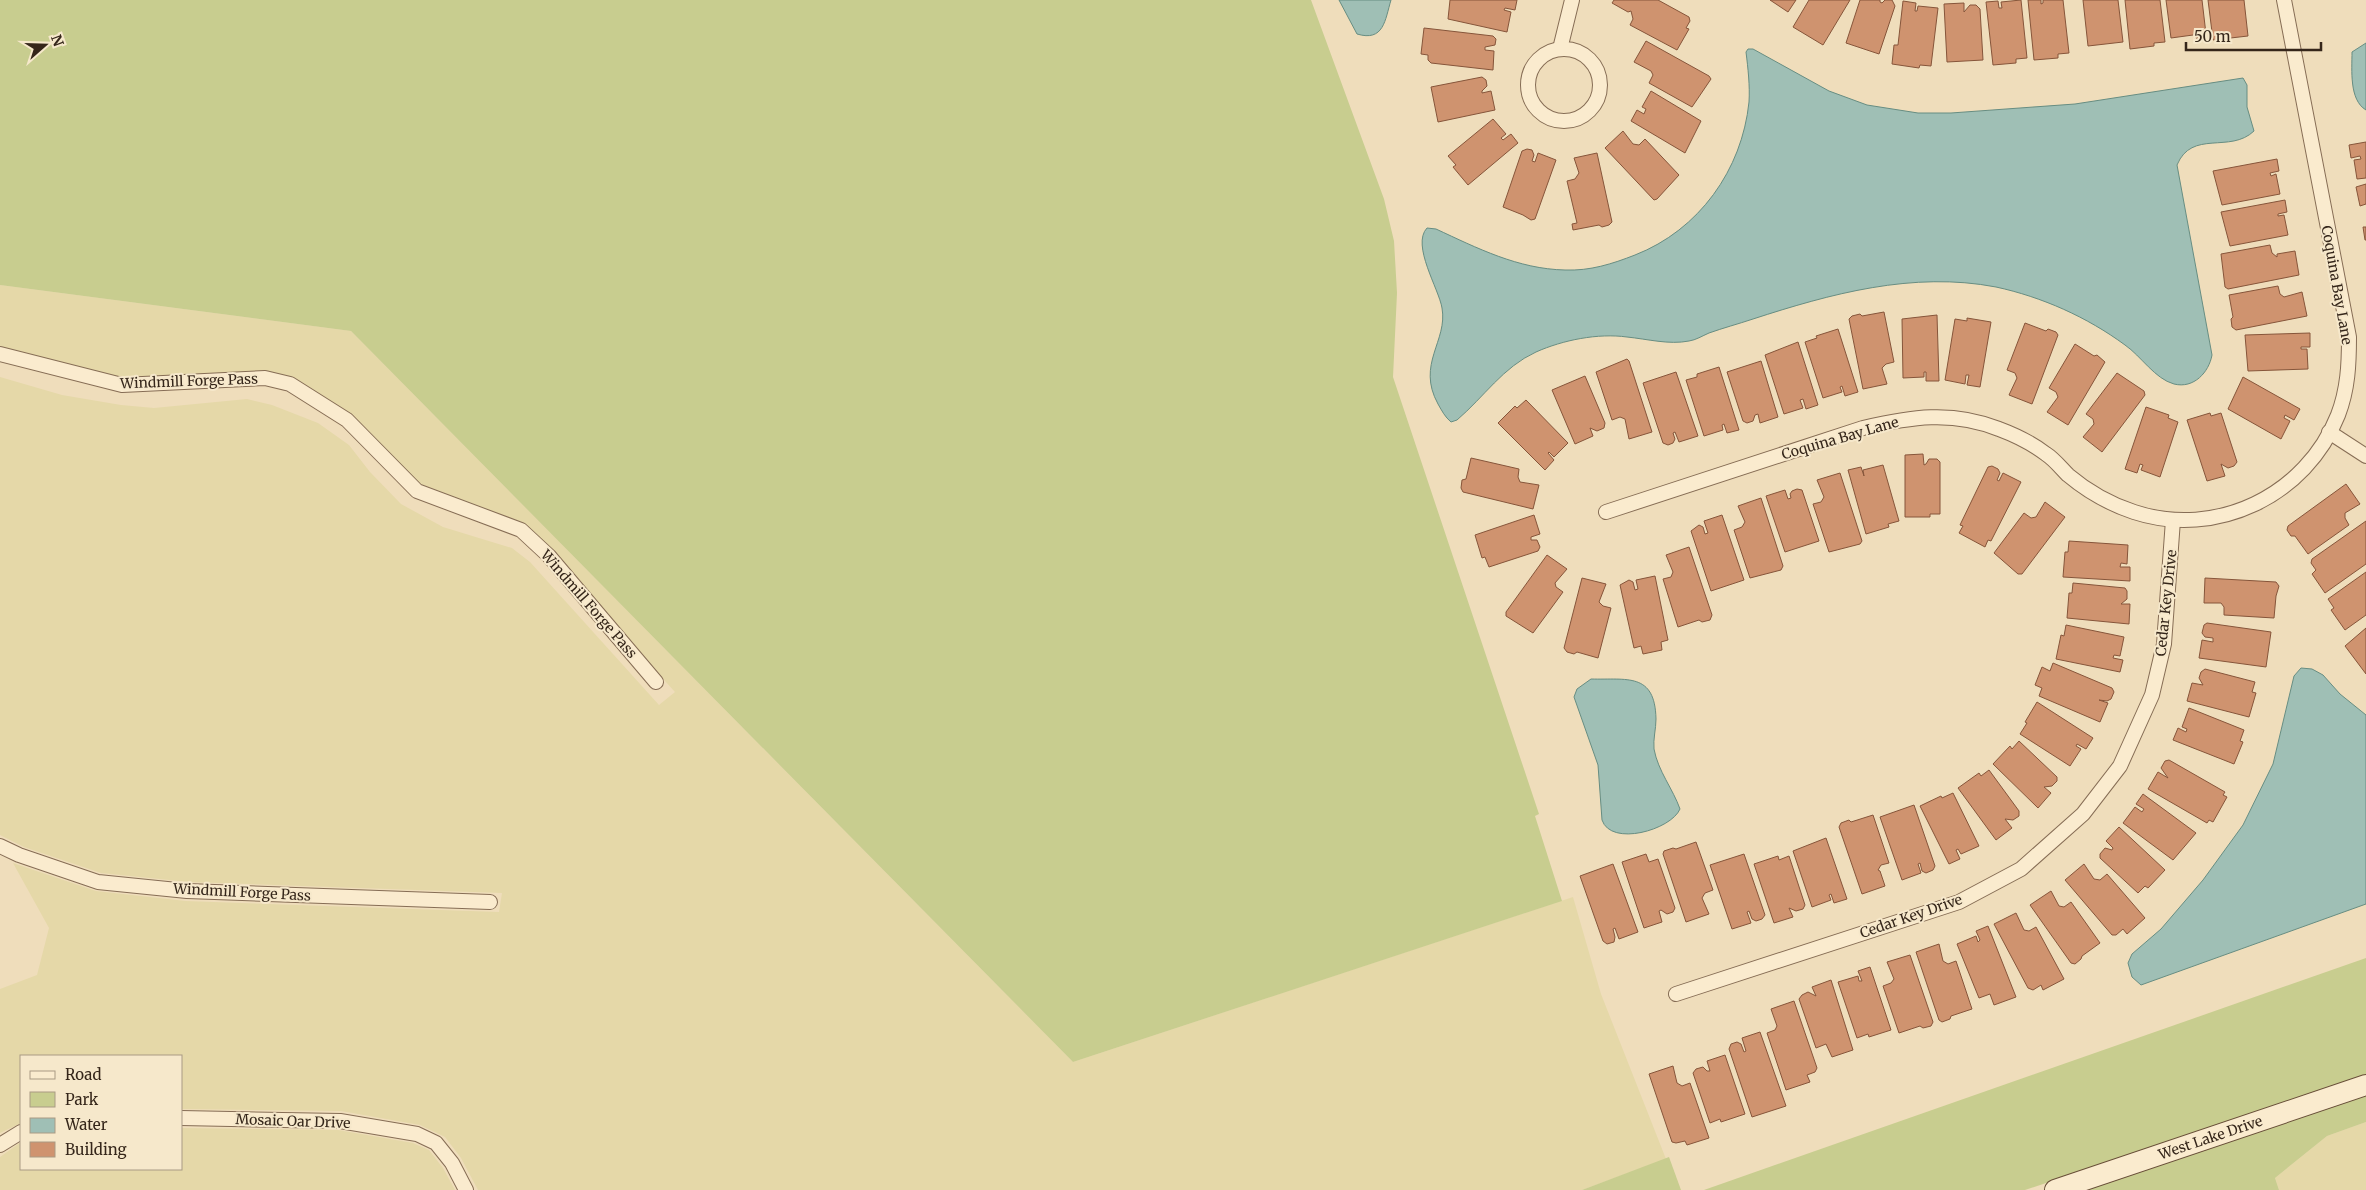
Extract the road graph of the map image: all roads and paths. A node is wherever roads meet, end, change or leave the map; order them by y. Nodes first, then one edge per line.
1 (1572, 0) edge
2 (2284, 0) edge
3 (1560, 49) junction
4 (0, 354) edge
5 (2330, 432) junction
6 (2366, 456) edge
7 (1606, 512) dead end
8 (2173, 520) junction
9 (656, 682) dead end
10 (0, 846) edge
11 (490, 902) dead end
12 (1676, 994) dead end
13 (2366, 1085) edge
14 (182, 1118) edge
15 (20, 1133) edge
16 (0, 1145) edge
17 (466, 1190) edge
18 (2055, 1190) edge

1 - 3 street
2 - 5 street, Coquina Bay Lane
3 - 3 street
4 - 9 street, Windmill Forge Pass
5 - 6 street
5 - 8 street, Coquina Bay Lane
7 - 8 street, Coquina Bay Lane
8 - 12 street, Cedar Key Drive
10 - 11 street, Windmill Forge Pass
13 - 18 street, West Lake Drive
14 - 17 street, Mosaic Oar Drive
15 - 16 street

